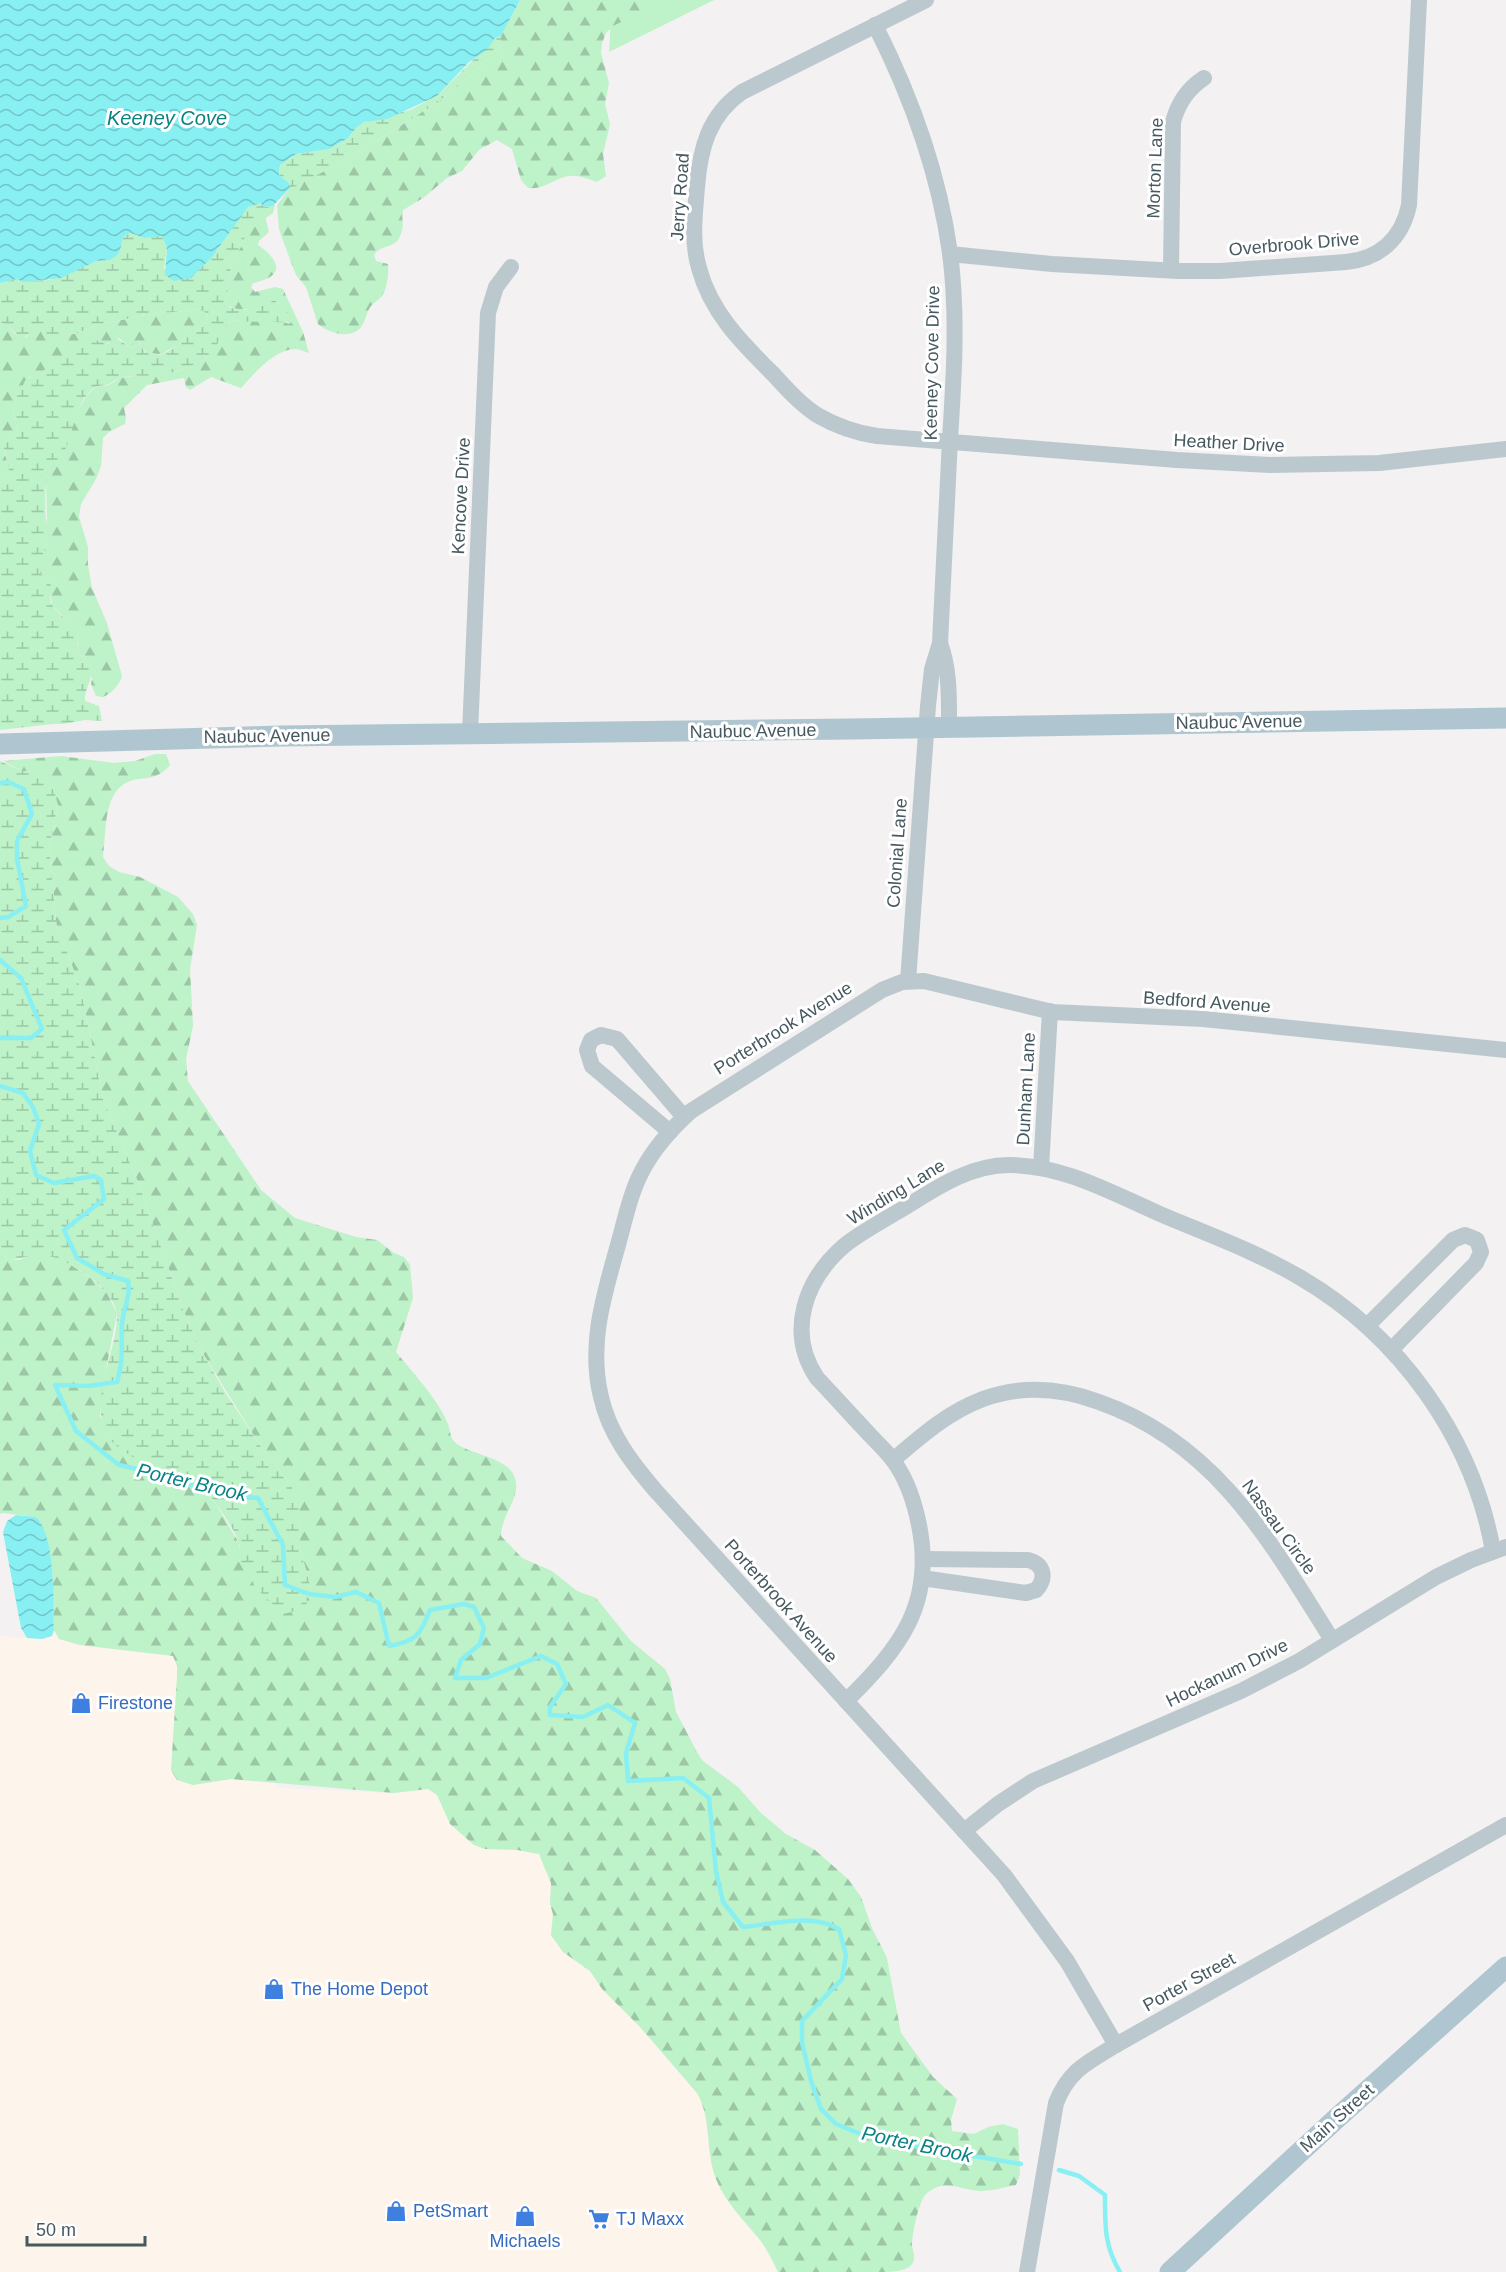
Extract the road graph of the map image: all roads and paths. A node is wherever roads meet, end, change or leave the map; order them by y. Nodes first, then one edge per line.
1 (926, 0) edge
2 (1419, 0) edge
3 (875, 25) junction
4 (1204, 78) dead end
5 (950, 254) junction
6 (511, 267) dead end
7 (1171, 270) junction
8 (950, 442) junction
9 (1506, 449) edge
10 (940, 643) junction
11 (1506, 718) edge
12 (949, 727) junction
13 (926, 728) junction
14 (470, 734) junction
15 (0, 744) edge
16 (908, 981) junction
17 (1050, 1011) junction
18 (1506, 1050) edge
19 (684, 1117) junction
20 (670, 1132) junction
21 (1041, 1168) junction
22 (1367, 1326) junction
23 (1391, 1350) junction
24 (893, 1460) junction
25 (1500, 1549) edge
26 (923, 1559) junction
27 (922, 1578) junction
28 (1332, 1640) junction
29 (846, 1701) junction
30 (1506, 1825) edge
31 (964, 1831) junction
32 (1506, 1967) edge
33 (1116, 2045) junction
34 (1027, 2272) edge
35 (1170, 2272) edge

1 - 3 street, Jerry Road
2 - 7 street, Overbrook Drive
3 - 5 street, Keeney Cove Drive
3 - 8 street, Jerry Road
4 - 7 street, Morton Lane
5 - 7 street, Overbrook Drive
5 - 8 street, Keeney Cove Drive
6 - 14 street, Kencove Drive
8 - 9 street, Heather Drive
8 - 10 street, Keeney Cove Drive
10 - 12 street, Keeney Cove Drive
10 - 13 street, Keeney Cove Drive
11 - 12 main road, Naubuc Avenue
12 - 13 main road, Naubuc Avenue
13 - 14 main road, Naubuc Avenue
13 - 16 street, Colonial Lane
14 - 15 main road, Naubuc Avenue
16 - 17 street, Bedford Avenue
16 - 19 street, Porterbrook Avenue
17 - 18 street, Bedford Avenue
17 - 21 street, Dunham Lane
19 - 20 street, Porterbrook Avenue
19 - 20 street
20 - 29 street, Porterbrook Avenue
21 - 22 street, Winding Lane
21 - 24 street, Winding Lane
22 - 23 street, Winding Lane
22 - 23 street
23 - 25 street, Winding Lane
24 - 26 street, Winding Lane
24 - 28 street, Nassau Circle
25 - 28 street, Hockanum Drive
26 - 27 street, Winding Lane
26 - 27 street
27 - 29 street, Winding Lane
28 - 31 street, Hockanum Drive
29 - 31 street, Porterbrook Avenue
30 - 33 street, Porter Street
31 - 33 street, Porterbrook Avenue
32 - 35 main road, Main Street
33 - 34 street, Porter Street

